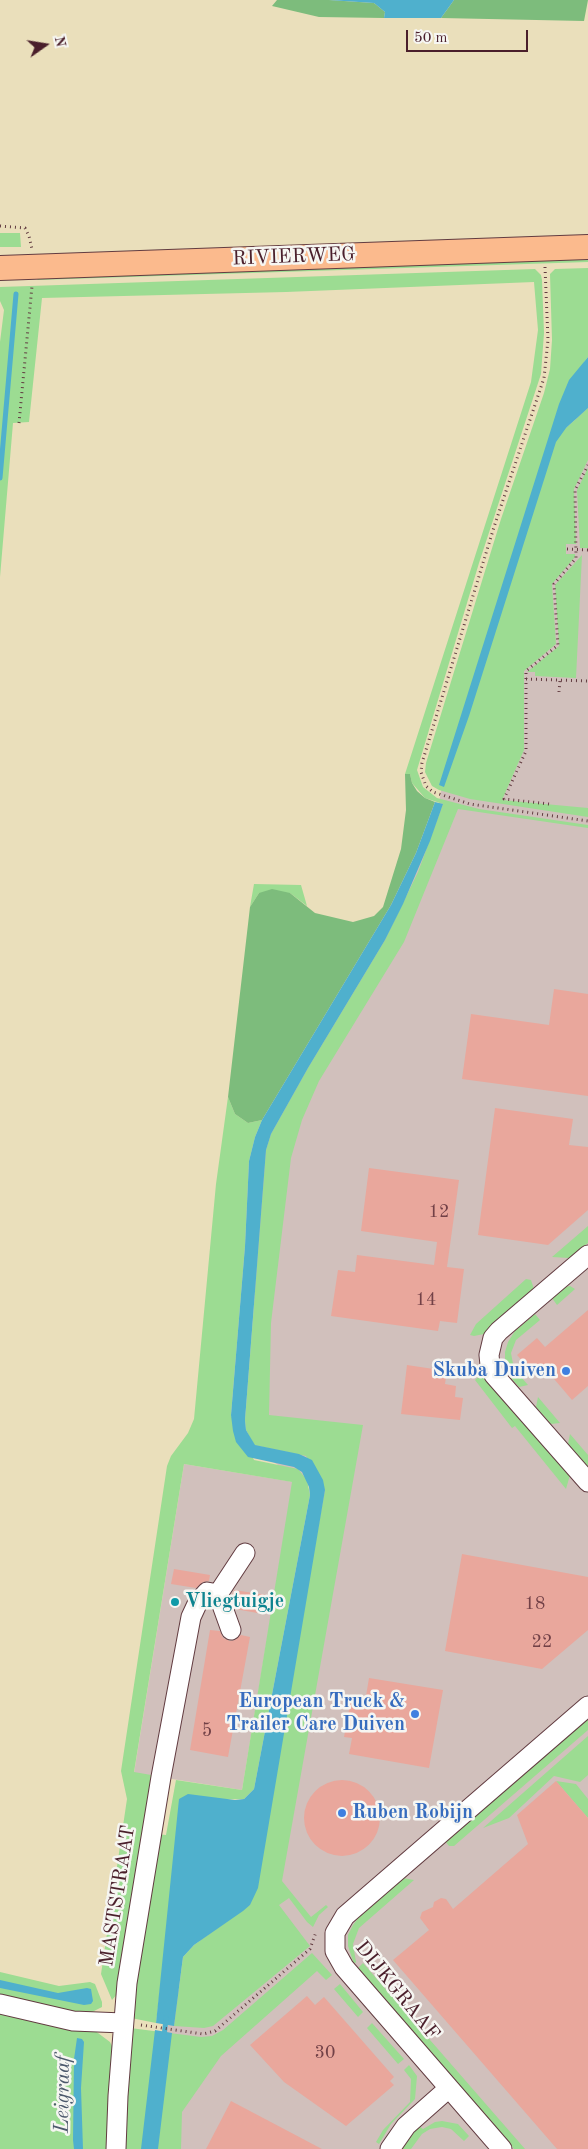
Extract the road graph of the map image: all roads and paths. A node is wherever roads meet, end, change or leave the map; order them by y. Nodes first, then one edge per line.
1 (0, 226) edge
2 (588, 247) edge
3 (32, 258) junction
4 (545, 266) dead end
5 (0, 268) edge
6 (19, 423) dead end
7 (588, 465) edge
8 (567, 549) dead end
9 (577, 550) junction
10 (588, 550) edge
11 (526, 679) junction
12 (560, 680) junction
13 (588, 682) edge
14 (560, 692) dead end
15 (549, 804) dead end
16 (588, 821) edge
17 (588, 1255) edge
18 (588, 1482) edge
19 (244, 1553) dead end
20 (218, 1594) junction
21 (231, 1630) dead end
22 (588, 1706) edge
23 (310, 1949) dead end
24 (0, 2004) edge
25 (123, 2023) junction
26 (148, 2025) dead end
27 (449, 2088) junction
28 (116, 2149) edge
29 (390, 2149) edge
30 (502, 2149) edge

1 - 3 path
2 - 3 main road, RIVIERWEG
3 - 5 main road, RIVIERWEG
3 - 6 path
4 - 16 path
7 - 9 path
8 - 9 path
9 - 10 path
9 - 11 path
11 - 12 path
11 - 15 path
12 - 13 path
12 - 14 path
17 - 18 street
19 - 20 street
20 - 21 street
20 - 25 street, MASTSTRAAT
22 - 27 street, DIJKGRAAF
23 - 26 path
24 - 25 street
25 - 28 street, MASTSTRAAT
27 - 29 street
27 - 30 street, DIJKGRAAF

